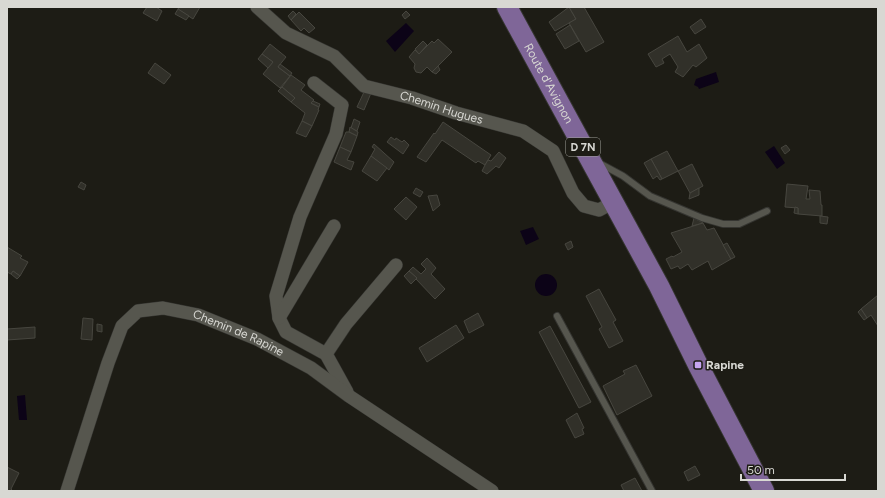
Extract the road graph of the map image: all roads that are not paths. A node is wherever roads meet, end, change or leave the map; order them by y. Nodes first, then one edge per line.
1 (257, 7) edge
2 (507, 7) edge
3 (314, 83) dead end
4 (589, 157) junction
5 (612, 202) junction
6 (768, 211) dead end
7 (334, 226) dead end
8 (396, 265) dead end
9 (659, 286) junction
10 (557, 316) dead end
11 (279, 318) junction
12 (326, 354) junction
13 (349, 396) junction
14 (67, 491) edge
15 (492, 491) edge
16 (652, 491) edge
17 (764, 491) edge
18 (774, 491) edge

1 - 5 street, Chemin Hugues
2 - 4 main road, Route d'Avignon / D 7N
3 - 11 street
4 - 5 main road, Route d'Avignon / D 7N
4 - 6 lane
5 - 9 main road, Route d'Avignon / D 7N
7 - 11 street
8 - 12 street
9 - 17 main road, Route d'Avignon / D 7N
9 - 18 main road, Route d'Avignon / D 7N
10 - 16 lane
11 - 12 street
12 - 13 street
13 - 14 street, Chemin de Rapine
13 - 15 street, Chemin de Rapine

